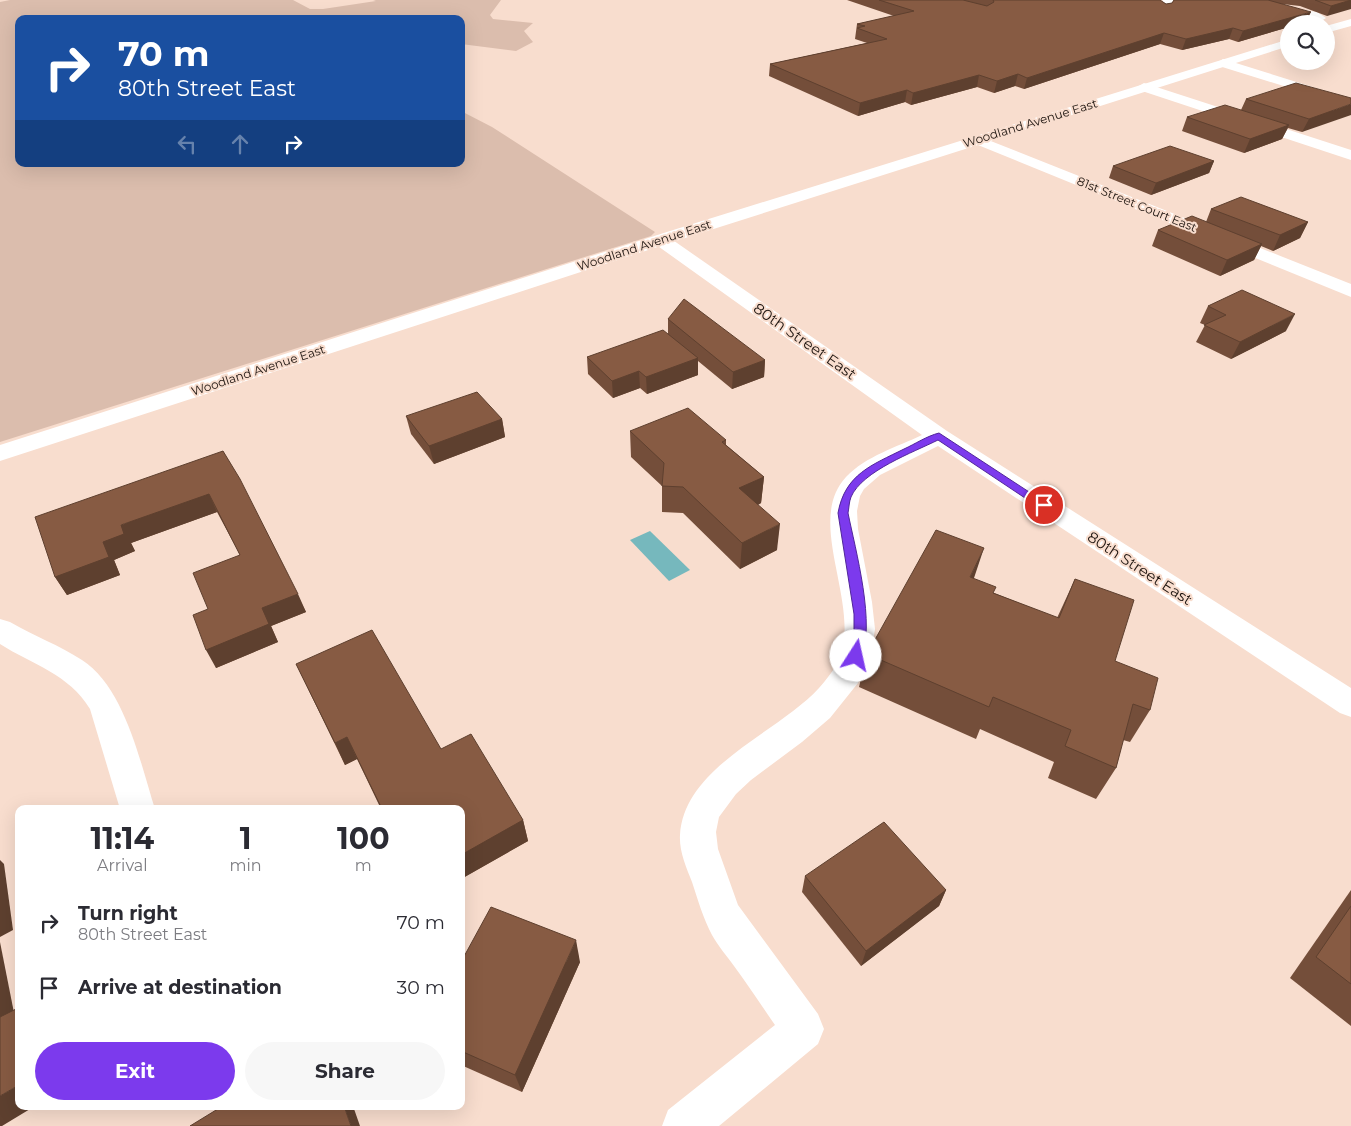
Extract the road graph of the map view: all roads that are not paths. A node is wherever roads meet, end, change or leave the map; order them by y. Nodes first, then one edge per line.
1 (1172, 0) edge
2 (1280, 8) edge
3 (1163, 10) edge
4 (1349, 23) edge
5 (1335, 27) edge
6 (1280, 45) edge
7 (1222, 63) junction
8 (1144, 87) junction
9 (1351, 103) edge
10 (978, 140) junction
11 (1351, 155) edge
12 (662, 240) junction
13 (1351, 291) edge
14 (939, 436) junction
15 (0, 454) edge
16 (0, 630) edge
17 (1351, 704) edge
18 (137, 805) edge
19 (684, 1126) edge

1 - 3 street
2 - 4 street
4 - 5 street
6 - 7 street, Woodland Avenue East
7 - 8 street, Woodland Avenue East
7 - 9 street
8 - 10 street, Woodland Avenue East
8 - 11 street
10 - 12 street, Woodland Avenue East
10 - 13 street, 81st Street Court East
12 - 14 street, 80th Street East
12 - 15 street, Woodland Avenue East
14 - 17 street, 80th Street East
14 - 19 street
16 - 18 street

